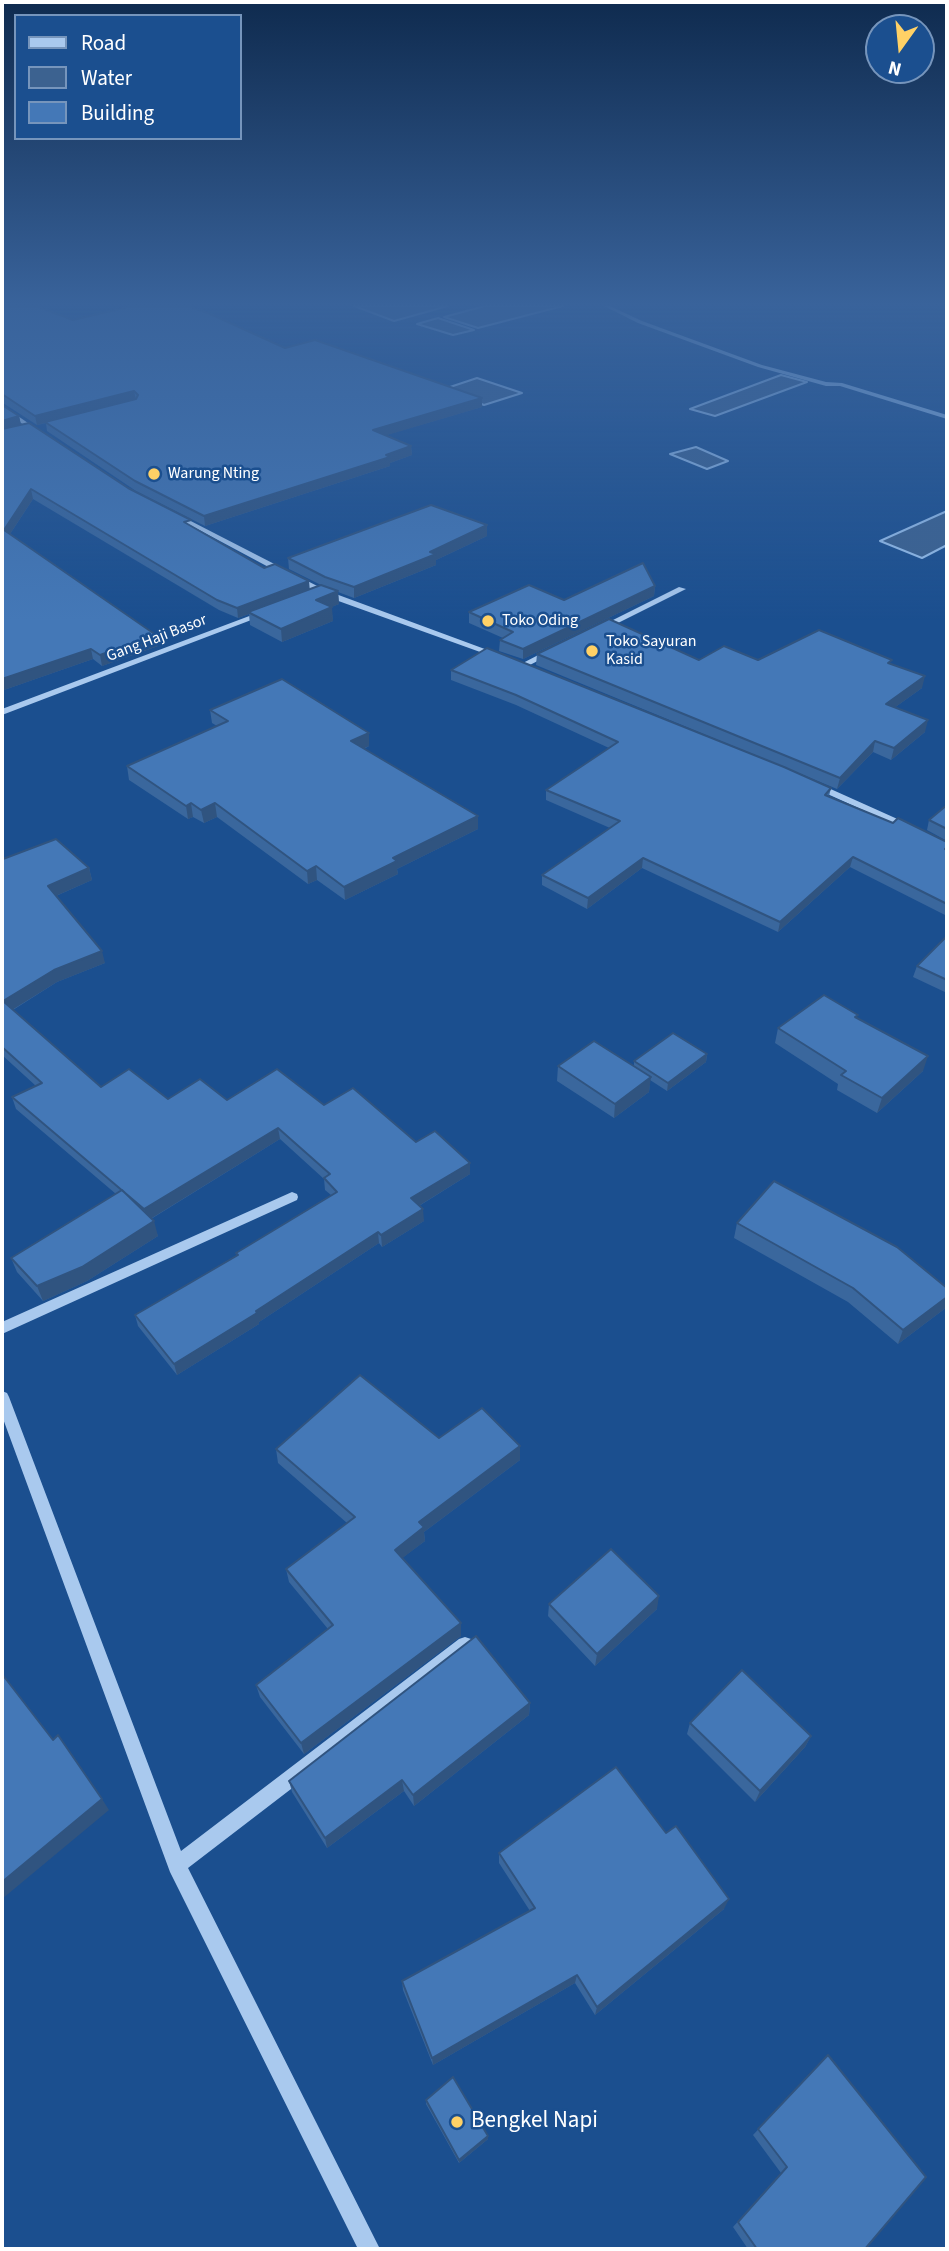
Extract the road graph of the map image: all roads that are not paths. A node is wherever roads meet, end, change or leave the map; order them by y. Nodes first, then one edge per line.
1 (7, 411) edge
2 (47, 427) edge
3 (29, 429) junction
4 (46, 437) edge
5 (169, 512) edge
6 (682, 589) dead end
7 (322, 592) junction
8 (310, 596) edge
9 (271, 611) edge
10 (584, 636) edge
11 (560, 648) edge
12 (523, 665) junction
13 (536, 671) edge
14 (2, 712) edge
15 (811, 784) edge
16 (923, 835) edge
17 (292, 1197) dead end
18 (2, 1328) edge
19 (2, 1397) edge
20 (465, 1645) edge
21 (177, 1865) junction
22 (369, 2249) edge

1 - 3 street
2 - 3 street
3 - 4 street
5 - 7 street
6 - 10 street
7 - 8 street
7 - 12 street
9 - 14 street, Gang Haji Basor
11 - 12 street
12 - 13 street
15 - 16 street
17 - 18 street
19 - 21 street
20 - 21 street
21 - 22 street

